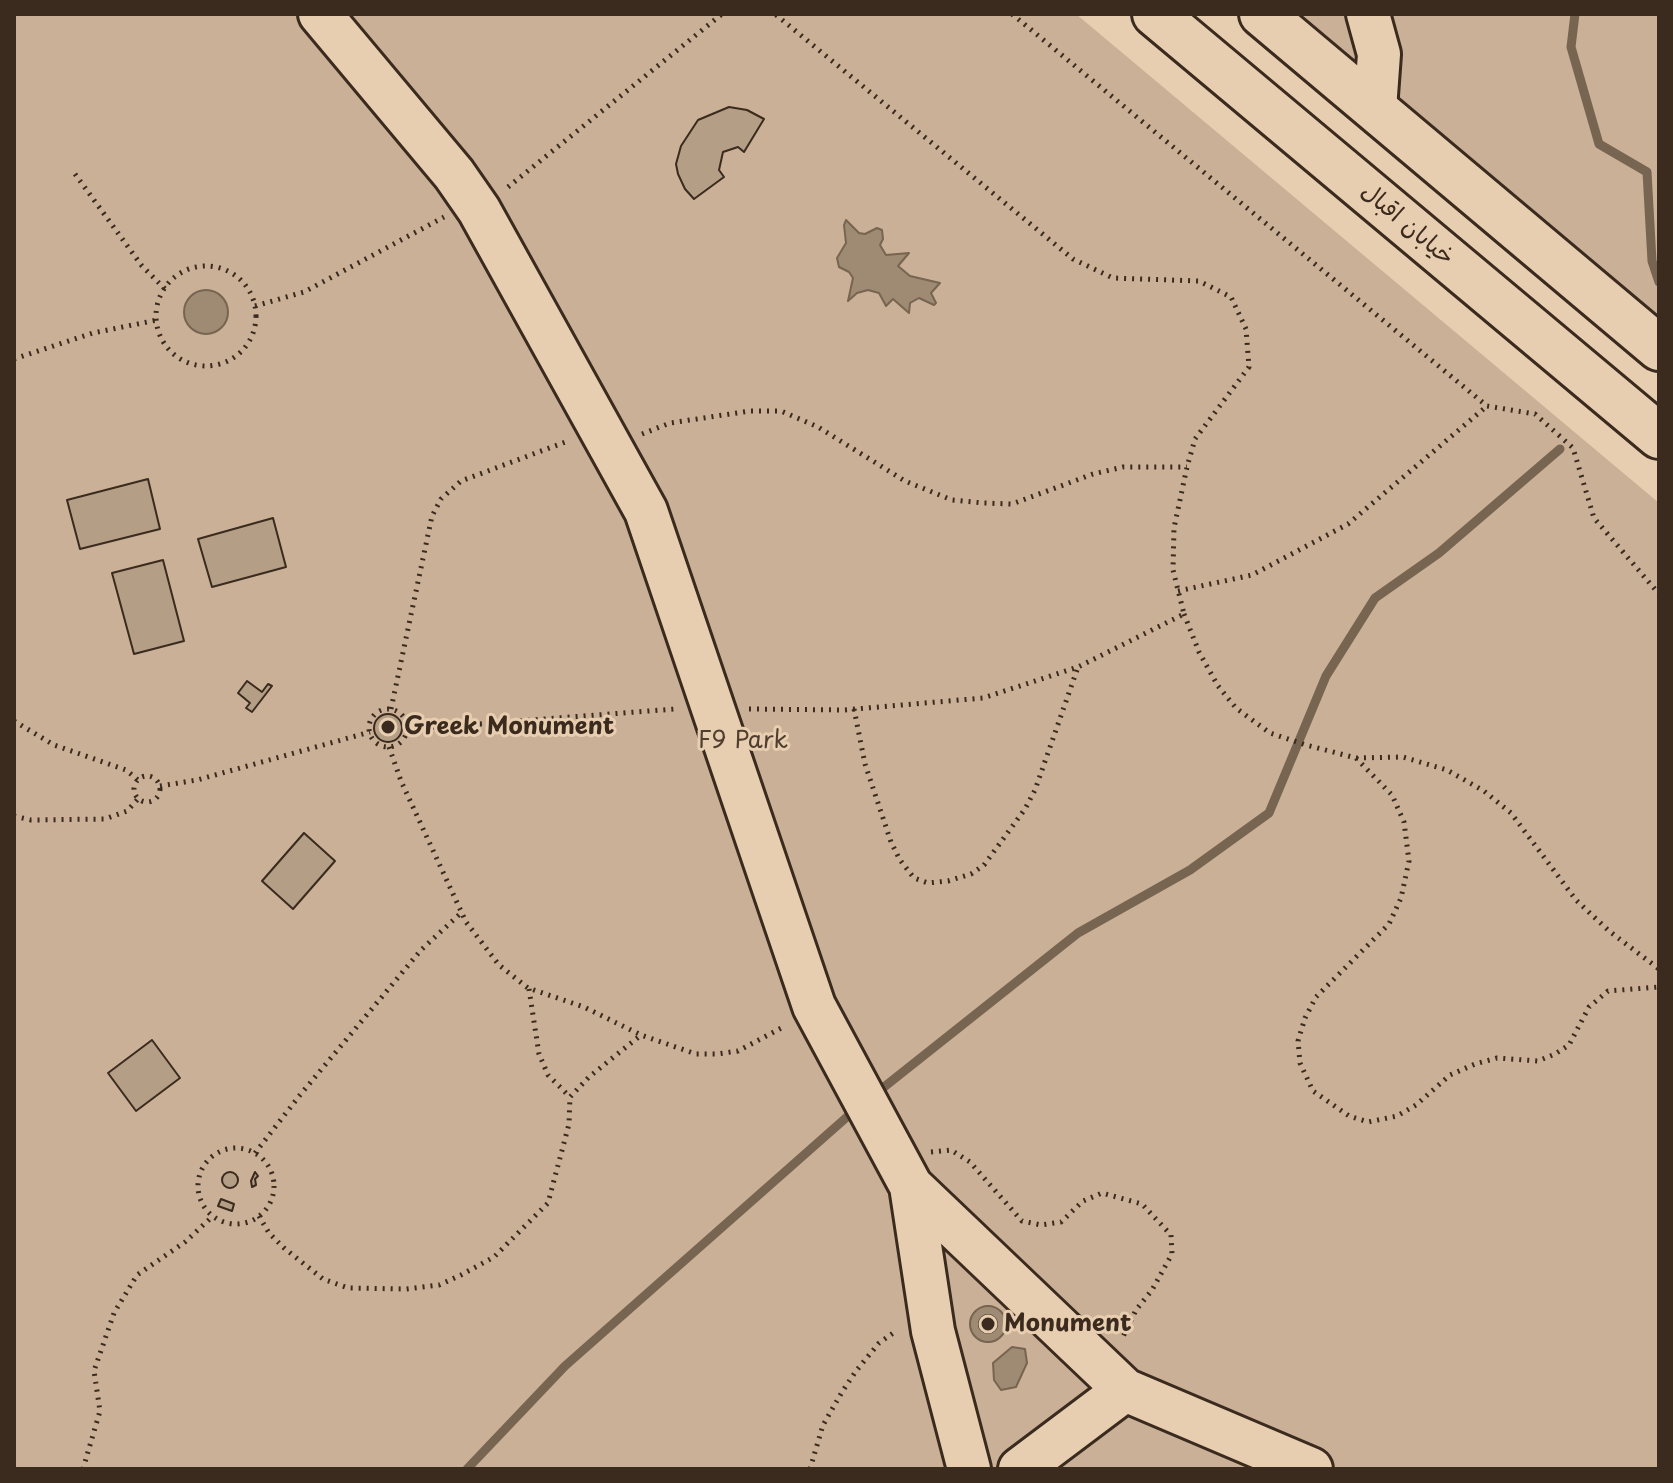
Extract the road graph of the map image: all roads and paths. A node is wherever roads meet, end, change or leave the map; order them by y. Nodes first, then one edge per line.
1 (320, 14) edge
2 (722, 14) edge
3 (775, 14) edge
4 (1012, 14) edge
5 (1155, 14) edge
6 (1262, 14) edge
7 (1368, 14) edge
8 (1375, 109) junction
9 (75, 174) dead end
10 (476, 205) junction
11 (165, 289) junction
12 (255, 306) junction
13 (157, 320) junction
14 (1659, 348) edge
15 (14, 359) edge
16 (1487, 406) junction
17 (1659, 436) edge
18 (606, 439) junction
19 (1187, 467) junction
20 (1178, 591) junction
21 (1659, 594) edge
22 (1184, 614) junction
23 (1078, 667) junction
24 (713, 708) junction
25 (391, 709) junction
26 (854, 709) junction
27 (14, 721) edge
28 (408, 727) junction
29 (370, 732) junction
30 (389, 747) junction
31 (1356, 758) junction
32 (138, 780) junction
33 (160, 786) junction
34 (138, 799) junction
35 (14, 816) edge
36 (461, 913) junction
37 (1659, 969) edge
38 (1659, 987) edge
39 (528, 988) junction
40 (821, 1020) junction
41 (641, 1035) junction
42 (570, 1097) junction
43 (255, 1153) junction
44 (899, 1164) junction
45 (213, 1216) junction
46 (259, 1216) junction
47 (929, 1307) junction
48 (1117, 1382) junction
49 (83, 1469) edge
50 (810, 1469) edge
51 (969, 1469) edge
52 (1020, 1469) edge
53 (1311, 1469) edge

1 - 10 street
2 - 10 path
3 - 19 path
4 - 16 path
5 - 17 main road, خیابان اقبال
6 - 8 main road
7 - 8 street
8 - 14 main road
9 - 11 path
10 - 12 path
10 - 18 street
11 - 12 path
11 - 13 path
12 - 13 path
13 - 15 path
16 - 20 path
16 - 21 path
18 - 19 path
18 - 24 street
18 - 25 path
19 - 20 path
20 - 22 path
22 - 23 path
22 - 31 path
23 - 26 path
23 - 26 path
24 - 26 path
24 - 28 path
24 - 40 street
25 - 28 path
25 - 29 path
27 - 32 path
28 - 30 path
29 - 30 path
29 - 33 path
30 - 36 path
31 - 37 path
31 - 38 path
32 - 33 path
32 - 34 path
33 - 34 path
34 - 35 path
36 - 39 path
36 - 43 path
39 - 41 path
39 - 42 path
40 - 41 path
40 - 44 street
41 - 42 path
42 - 46 path
43 - 45 path
43 - 46 path
44 - 47 street
44 - 48 street
44 - 48 path
45 - 46 path
45 - 49 path
47 - 50 path
47 - 51 street
48 - 52 street
48 - 53 street

